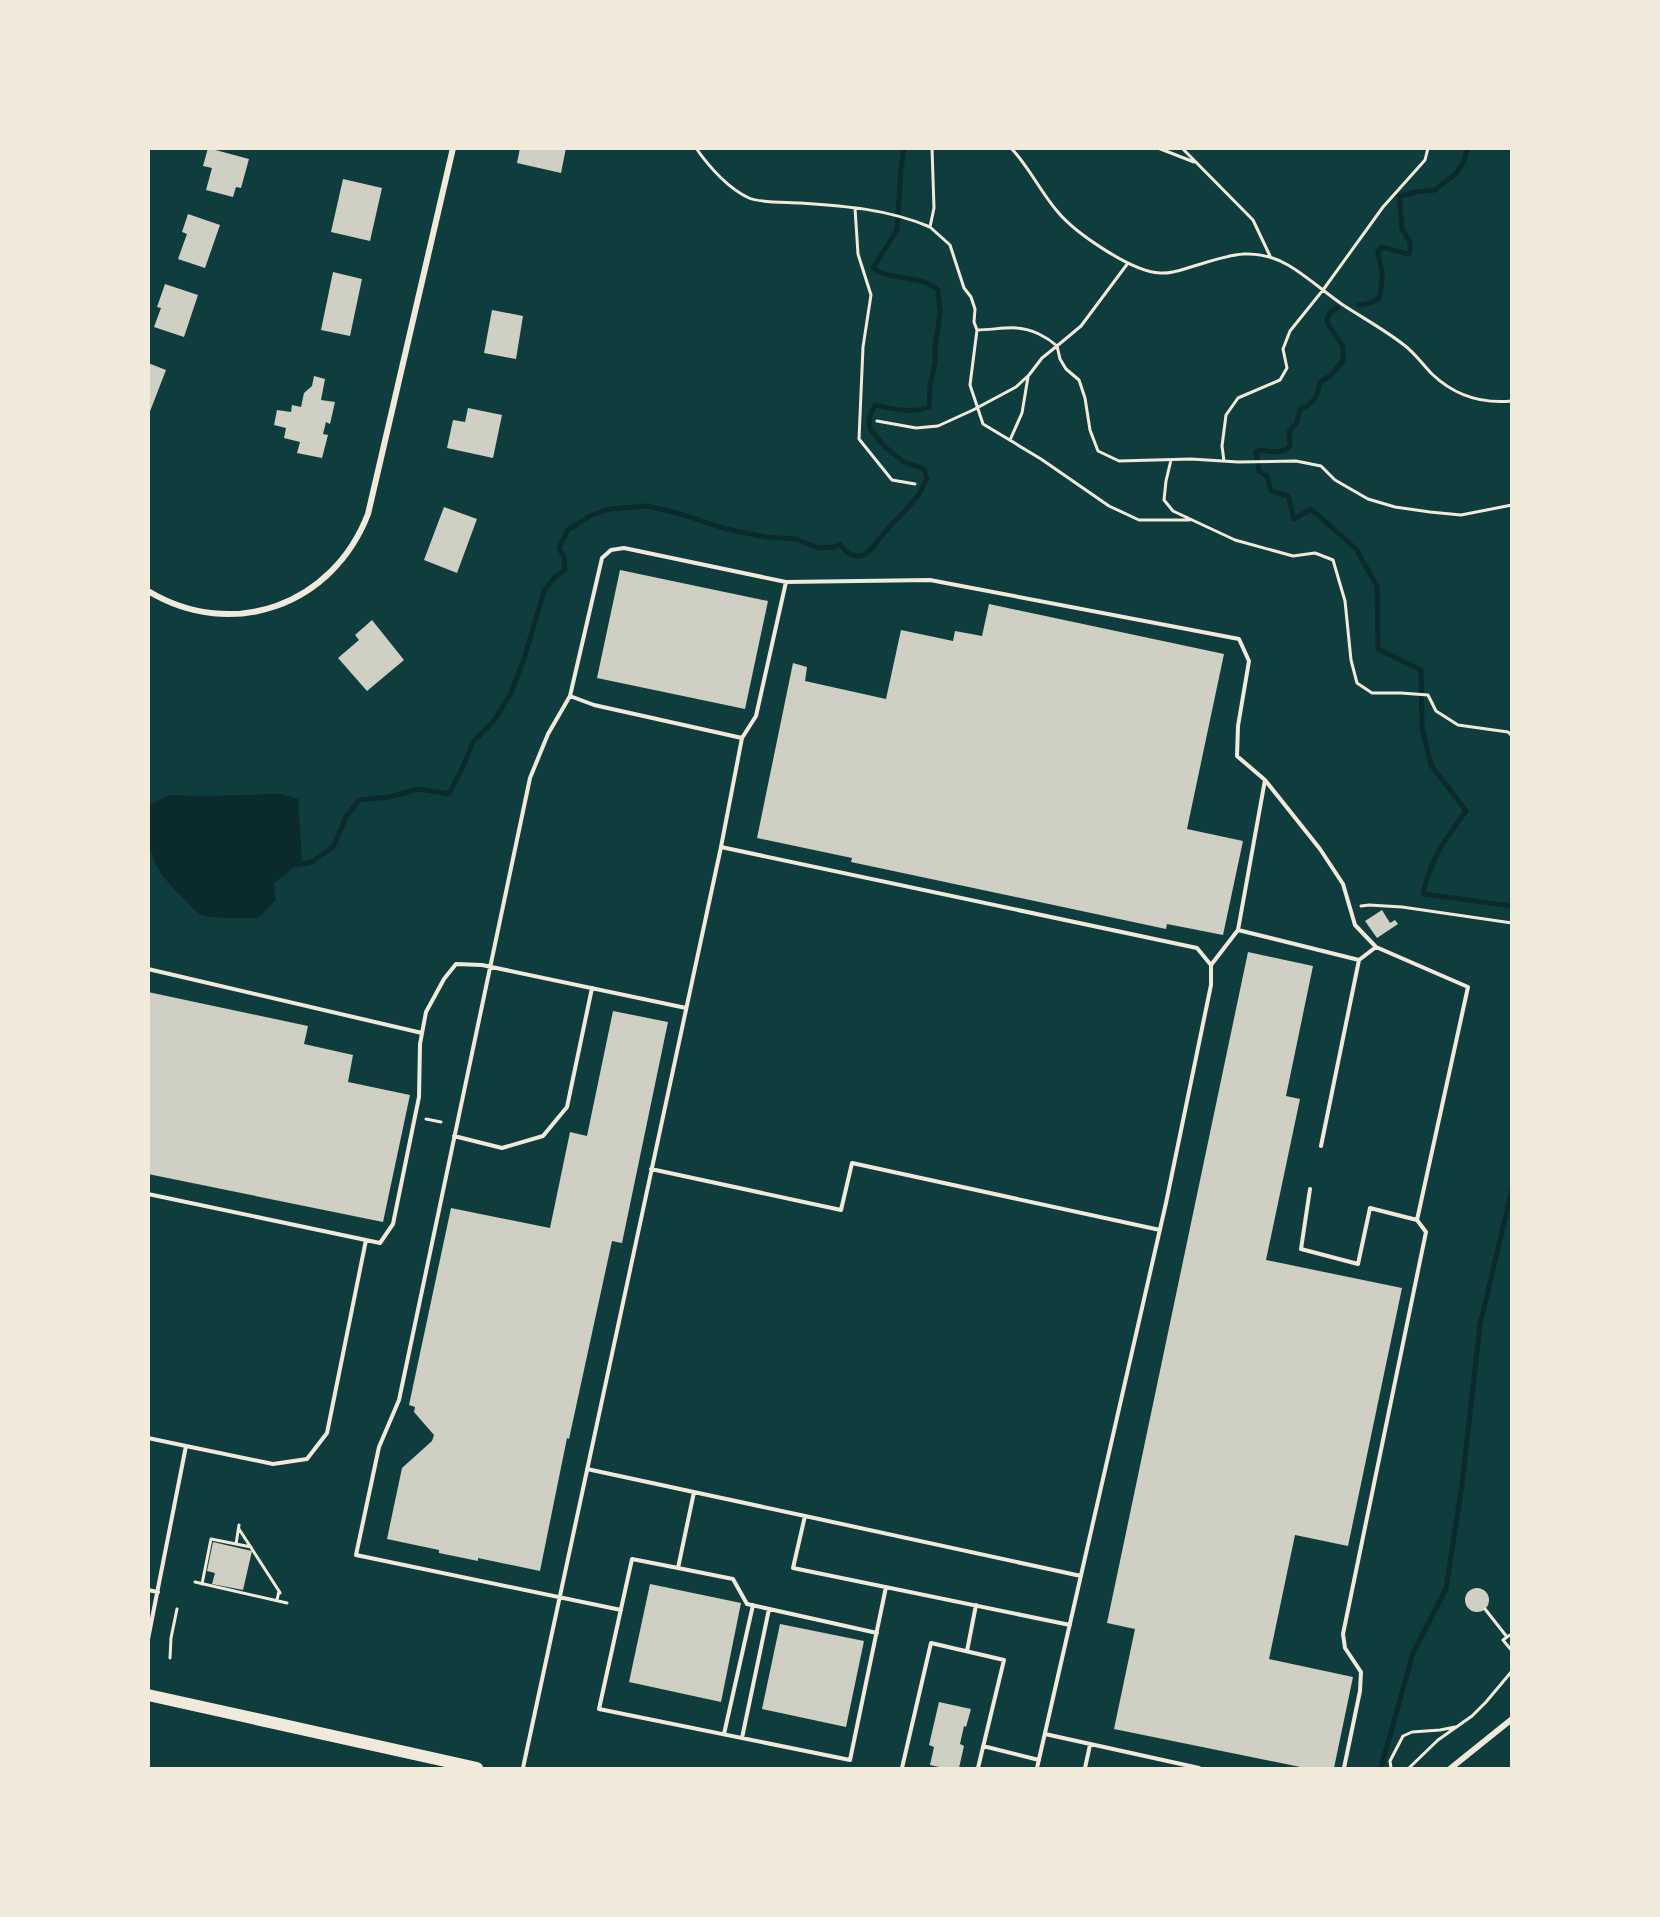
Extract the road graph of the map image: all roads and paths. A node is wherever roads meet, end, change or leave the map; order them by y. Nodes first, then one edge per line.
1 (453, 148) edge
2 (696, 148) edge
3 (933, 148) edge
4 (1011, 148) edge
5 (1158, 148) edge
6 (1182, 148) edge
7 (1428, 148) edge
8 (1196, 163) junction
9 (855, 208) junction
10 (930, 227) junction
11 (1270, 256) junction
12 (1128, 263) junction
13 (1323, 290) junction
14 (977, 330) junction
15 (1057, 346) junction
16 (1029, 375) junction
17 (1512, 401) edge
18 (977, 408) junction
19 (878, 421) dead end
20 (1010, 440) junction
21 (1171, 460) junction
22 (1224, 461) junction
23 (915, 484) dead end
24 (1512, 505) edge
25 (1190, 520) junction
26 (786, 582) junction
27 (148, 591) edge
28 (570, 696) junction
29 (1512, 736) edge
30 (742, 738) junction
31 (1265, 780) junction
32 (721, 847) junction
33 (1351, 909) junction
34 (1512, 922) edge
35 (1238, 930) junction
36 (1376, 947) junction
37 (1359, 960) junction
38 (1211, 965) junction
39 (490, 967) junction
40 (148, 969) edge
41 (592, 988) junction
42 (686, 1008) junction
43 (422, 1033) junction
44 (424, 1118) dead end
45 (441, 1122) dead end
46 (454, 1136) junction
47 (1321, 1146) dead end
48 (651, 1170) junction
49 (1310, 1189) dead end
50 (148, 1194) edge
51 (1417, 1220) junction
52 (1160, 1230) junction
53 (366, 1240) junction
54 (148, 1438) edge
55 (186, 1446) junction
56 (587, 1469) junction
57 (694, 1492) junction
58 (805, 1516) junction
59 (236, 1544) junction
60 (251, 1547) junction
61 (678, 1568) junction
62 (1081, 1576) junction
63 (195, 1582) dead end
64 (202, 1584) junction
65 (886, 1587) junction
66 (148, 1590) edge
67 (158, 1592) junction
68 (560, 1597) junction
69 (277, 1600) junction
70 (287, 1603) dead end
71 (753, 1605) junction
72 (976, 1605) junction
73 (769, 1608) junction
74 (177, 1609) dead end
75 (1485, 1609) dead end
76 (621, 1610) junction
77 (1070, 1625) junction
78 (877, 1633) junction
79 (1512, 1636) edge
80 (1507, 1637) junction
81 (148, 1639) edge
82 (967, 1651) junction
83 (1512, 1651) edge
84 (170, 1658) dead end
85 (1512, 1671) edge
86 (148, 1695) edge
87 (1512, 1719) edge
88 (1457, 1726) junction
89 (724, 1734) junction
90 (1045, 1734) junction
91 (742, 1738) junction
92 (1090, 1744) junction
93 (983, 1746) junction
94 (1039, 1760) junction
95 (477, 1768) edge
96 (523, 1768) edge
97 (902, 1768) edge
98 (978, 1768) edge
99 (1037, 1768) edge
100 (1085, 1768) edge
101 (1199, 1768) edge
102 (1344, 1768) edge
103 (1390, 1768) edge
104 (1408, 1768) edge
105 (1451, 1768) edge

1 - 27 street
2 - 9 path
3 - 10 path
4 - 12 path
5 - 8 path
6 - 8 path
7 - 13 path
8 - 11 path
9 - 10 path
9 - 23 path
10 - 14 path
11 - 12 path
11 - 13 path
12 - 15 path
13 - 17 path
13 - 22 path
14 - 15 path
14 - 18 path
15 - 16 path
15 - 21 path
16 - 18 path
16 - 20 path
18 - 19 path
18 - 20 path
20 - 25 path
21 - 22 path
21 - 25 path
22 - 24 path
25 - 29 path
26 - 28 lane
26 - 30 lane
26 - 31 lane
28 - 30 lane
28 - 39 lane
30 - 32 lane
31 - 33 lane
31 - 35 lane
32 - 38 lane
32 - 42 lane
33 - 34 path
33 - 36 lane
35 - 37 lane
35 - 38 lane
36 - 37 lane
36 - 51 lane
37 - 47 lane
38 - 52 lane
39 - 41 lane
39 - 43 lane
39 - 46 lane
40 - 43 lane
41 - 42 lane
41 - 46 lane
42 - 48 lane
43 - 53 lane
44 - 45 path
46 - 68 lane
48 - 52 lane
48 - 56 lane
49 - 51 lane
50 - 53 lane
51 - 102 lane
52 - 62 lane
53 - 55 lane
54 - 55 lane
55 - 67 lane
56 - 57 lane
56 - 68 lane
57 - 58 lane
57 - 61 lane
58 - 62 lane
58 - 65 lane
59 - 60 path
59 - 60 path
59 - 64 path
60 - 69 path
61 - 71 lane
61 - 76 lane
62 - 77 lane
63 - 64 path
64 - 69 path
65 - 72 lane
65 - 78 lane
66 - 67 lane
67 - 81 lane
68 - 76 lane
68 - 96 lane
69 - 70 path
71 - 73 lane
71 - 89 lane
72 - 77 lane
72 - 82 lane
73 - 78 lane
73 - 91 lane
74 - 84 path
75 - 80 path
76 - 89 lane
77 - 90 lane
78 - 91 lane
79 - 80 path
80 - 83 path
82 - 93 lane
82 - 97 lane
85 - 88 path
86 - 95 main road
87 - 105 street
88 - 103 path
88 - 104 path
89 - 91 lane
90 - 92 lane
90 - 94 lane
92 - 100 lane
92 - 101 lane
93 - 94 lane
93 - 98 lane
94 - 99 lane

